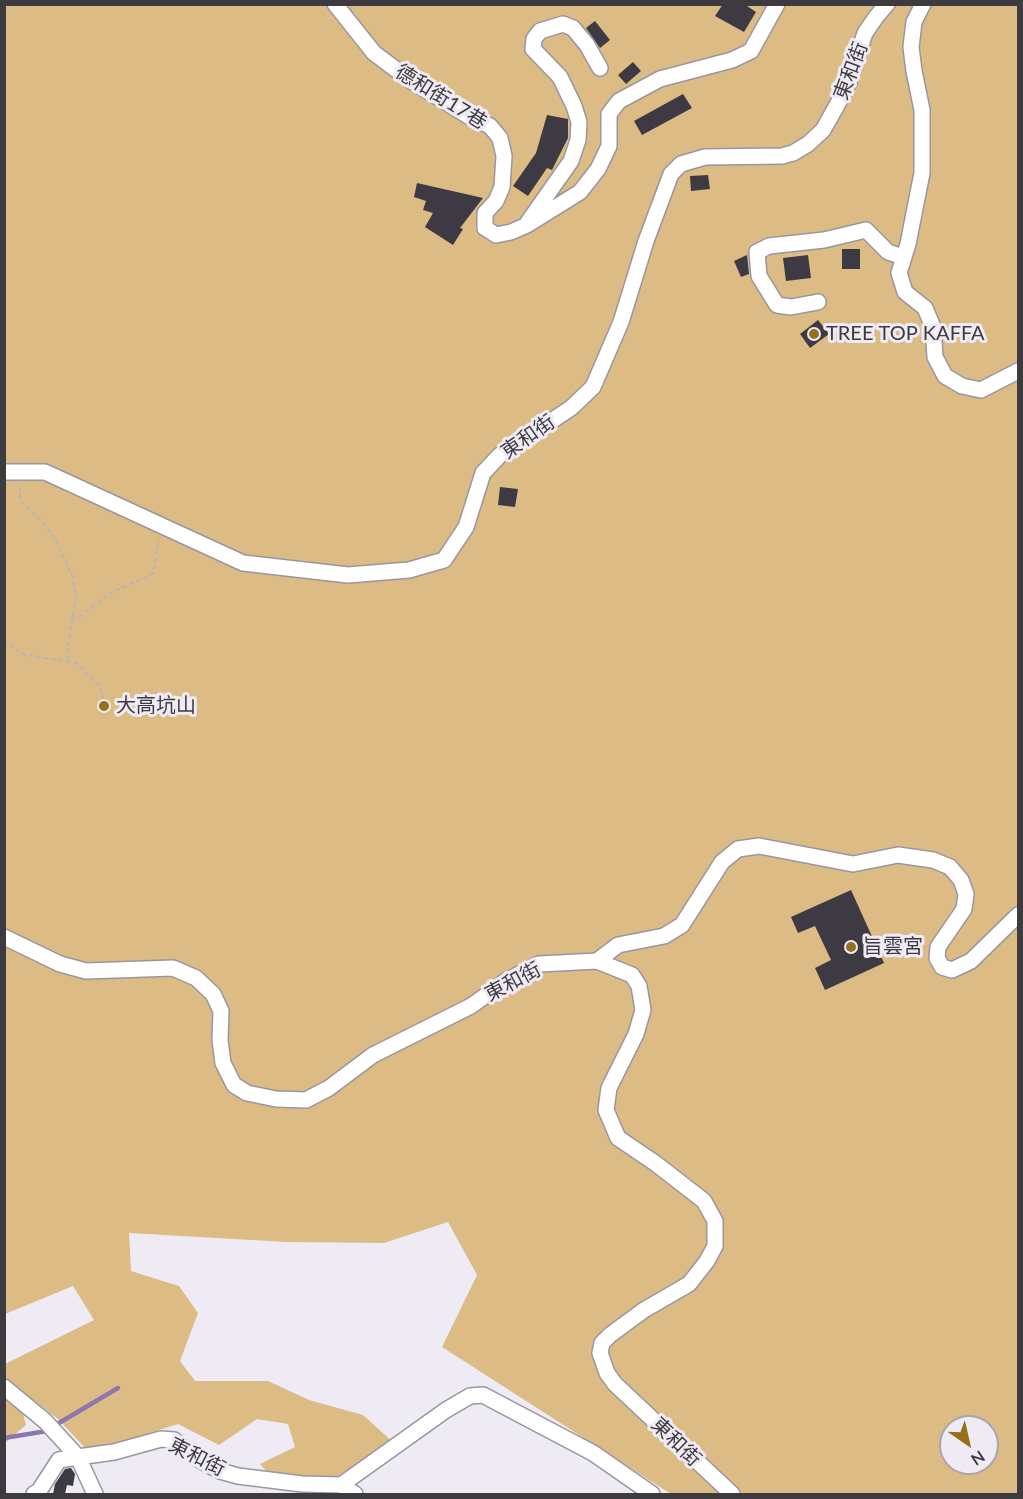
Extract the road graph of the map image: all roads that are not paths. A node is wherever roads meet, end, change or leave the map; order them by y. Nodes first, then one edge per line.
1 (335, 4) edge
2 (777, 4) edge
3 (887, 4) edge
4 (923, 4) edge
5 (600, 68) dead end
6 (526, 225) junction
7 (903, 256) junction
8 (818, 302) dead end
9 (1018, 371) edge
10 (12, 472) edge
11 (1018, 915) edge
12 (4, 937) edge
13 (597, 961) junction
14 (4, 1387) edge
15 (78, 1457) junction
16 (341, 1485) junction
17 (34, 1494) edge
18 (95, 1494) edge
19 (355, 1494) edge
20 (652, 1494) edge
21 (732, 1494) edge

1 - 6 street, 德和街17巷
2 - 6 street, 德和街17巷
3 - 10 street, 東和街
4 - 7 street
5 - 6 street
7 - 8 street
7 - 9 street
11 - 13 street
12 - 13 street, 東和街
13 - 21 street, 東和街
14 - 15 street
15 - 16 street, 東和街
15 - 17 street, 東和街
15 - 18 street
16 - 19 street
16 - 20 street

